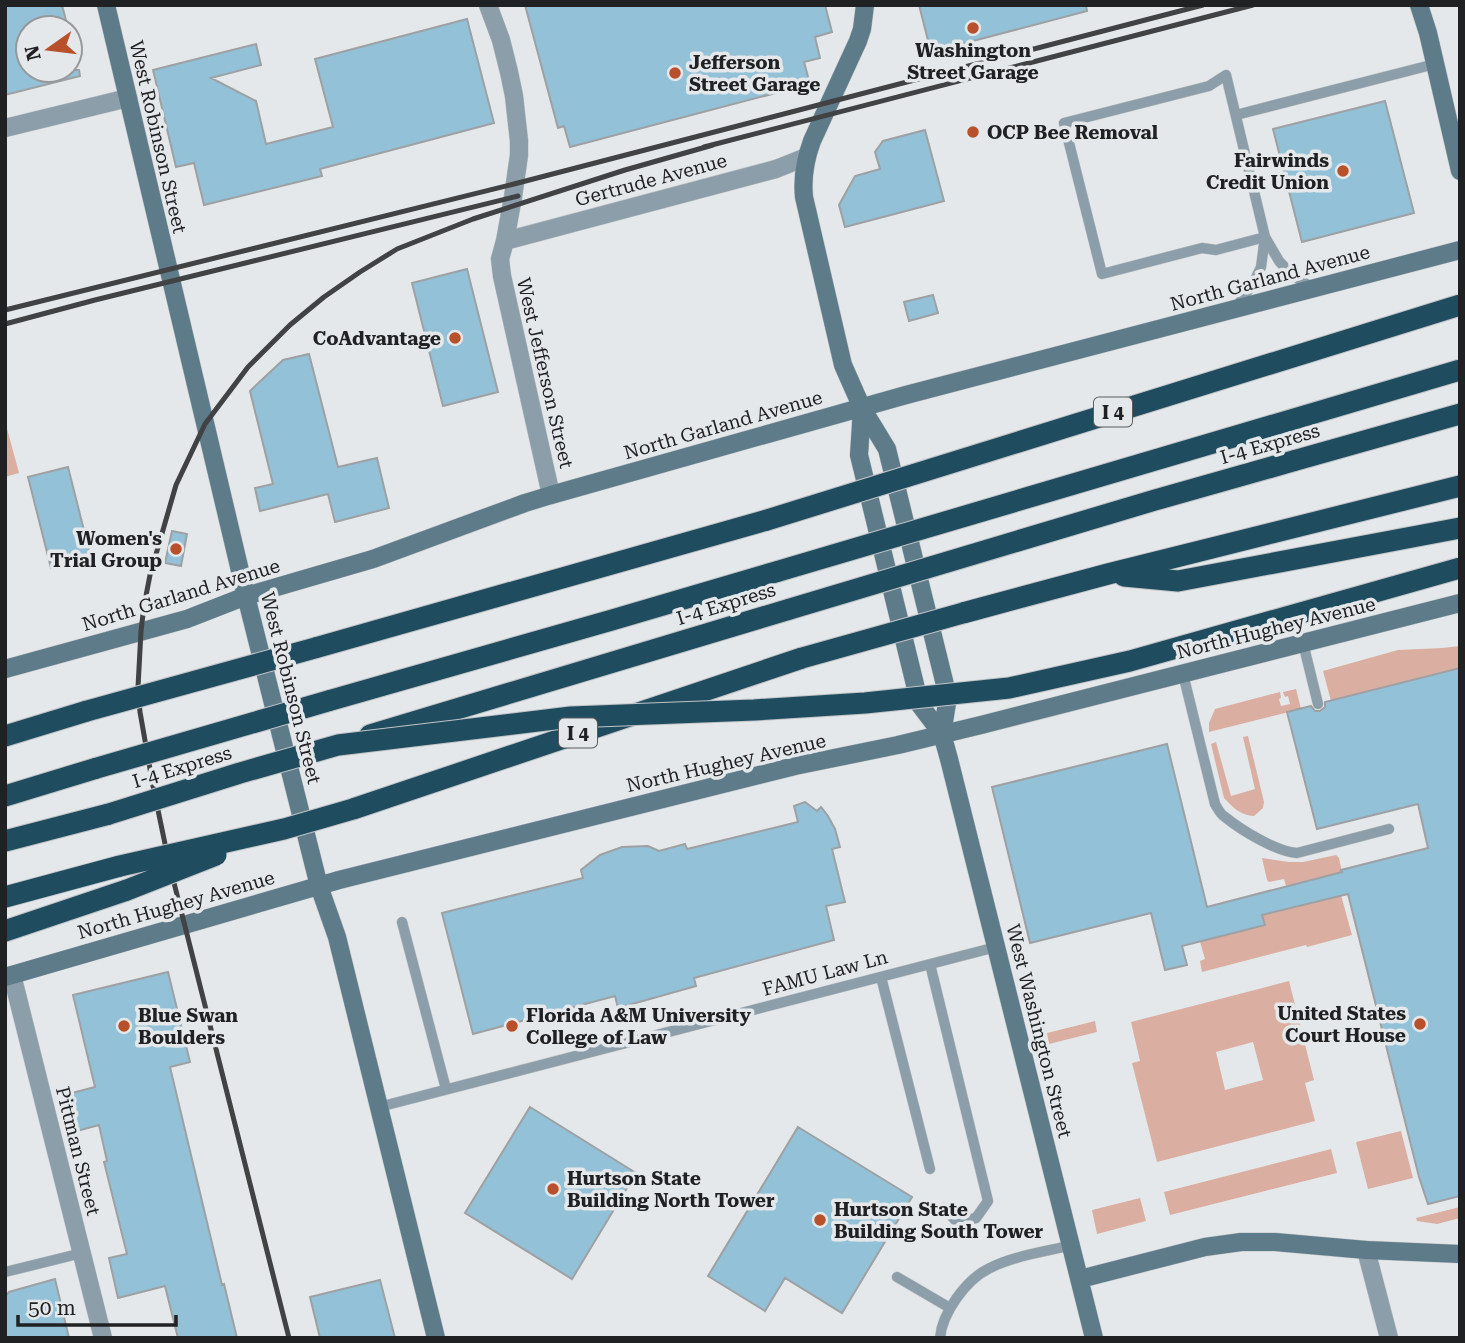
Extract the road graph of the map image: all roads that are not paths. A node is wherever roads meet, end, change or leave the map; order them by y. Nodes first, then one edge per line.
1 (106, 5) edge
2 (488, 5) edge
3 (865, 5) edge
4 (1419, 5) edge
5 (1435, 64) junction
6 (128, 98) junction
7 (1236, 115) junction
8 (5, 128) edge
9 (806, 157) junction
10 (1460, 171) edge
11 (1265, 237) junction
12 (505, 241) junction
13 (1460, 250) edge
14 (1313, 288) junction
15 (1460, 305) edge
16 (1236, 309) junction
17 (1460, 370) edge
18 (862, 408) junction
19 (1460, 414) edge
20 (1460, 486) edge
21 (551, 495) junction
22 (1460, 528) edge
23 (1460, 568) edge
24 (1108, 574) junction
25 (246, 596) junction
26 (1460, 603) edge
27 (1303, 643) junction
28 (5, 669) edge
29 (1183, 674) junction
30 (1318, 704) dead end
31 (942, 734) junction
32 (5, 736) edge
33 (338, 745) junction
34 (5, 796) edge
35 (284, 829) junction
36 (1389, 830) dead end
37 (5, 841) edge
38 (319, 886) junction
39 (5, 897) edge
40 (402, 922) dead end
41 (5, 931) edge
42 (996, 947) junction
43 (930, 964) junction
44 (9, 976) edge
45 (881, 977) junction
46 (446, 1089) junction
47 (379, 1107) junction
48 (930, 1169) dead end
49 (944, 1208) dead end
50 (1072, 1245) junction
51 (1366, 1250) junction
52 (82, 1253) junction
53 (1460, 1254) edge
54 (5, 1272) edge
55 (897, 1277) dead end
56 (1080, 1279) junction
57 (950, 1308) junction
58 (103, 1338) edge
59 (436, 1338) edge
60 (940, 1338) edge
61 (1094, 1338) edge
62 (1390, 1338) edge

1 - 6 street, West Robinson Street
2 - 12 street
3 - 9 street, West Washington Street
4 - 5 street
5 - 7 lane
5 - 10 street
6 - 8 street
6 - 25 street, West Robinson Street
7 - 11 lane
7 - 11 lane
9 - 12 street, Gertrude Avenue
9 - 18 street, West Washington Street
11 - 14 lane
11 - 16 lane
12 - 21 street, West Jefferson Street
13 - 14 street, North Garland Avenue
14 - 16 street, North Garland Avenue
15 - 32 highway, I 4, bridge
16 - 18 street, North Garland Avenue
17 - 34 highway, I-4 Express, bridge
18 - 21 street, North Garland Avenue
18 - 31 street, West Washington Street
18 - 31 street, West Washington Street
19 - 33 highway, I-4 Express, bridge
20 - 24 highway, I 4
21 - 25 street, North Garland Avenue
22 - 24 highway
23 - 33 highway, bridge
24 - 35 highway, I 4, bridge
25 - 28 street, North Garland Avenue
25 - 38 street, West Robinson Street
26 - 27 street, North Hughey Avenue
27 - 29 street, North Hughey Avenue
27 - 30 lane
29 - 31 street, North Hughey Avenue
29 - 36 lane
31 - 38 street, North Hughey Avenue
31 - 42 street, West Washington Street
33 - 37 highway, I-4 Express, bridge
35 - 39 highway, I 4, bridge
35 - 41 highway, bridge
38 - 44 street, North Hughey Avenue
38 - 47 street, West Robinson Street
40 - 46 lane
42 - 43 lane, FAMU Law Ln
42 - 50 street, West Washington Street
43 - 45 lane, FAMU Law Ln
43 - 49 lane
44 - 52 street, Pittman Street
45 - 46 lane, FAMU Law Ln
45 - 48 lane
46 - 47 lane, FAMU Law Ln
47 - 59 street, West Robinson Street
50 - 56 street, West Washington Street
50 - 57 lane
51 - 53 street
51 - 56 street
51 - 62 street
52 - 54 lane
52 - 58 street, Pittman Street
55 - 57 lane
56 - 61 street, West Washington Street
57 - 60 lane

